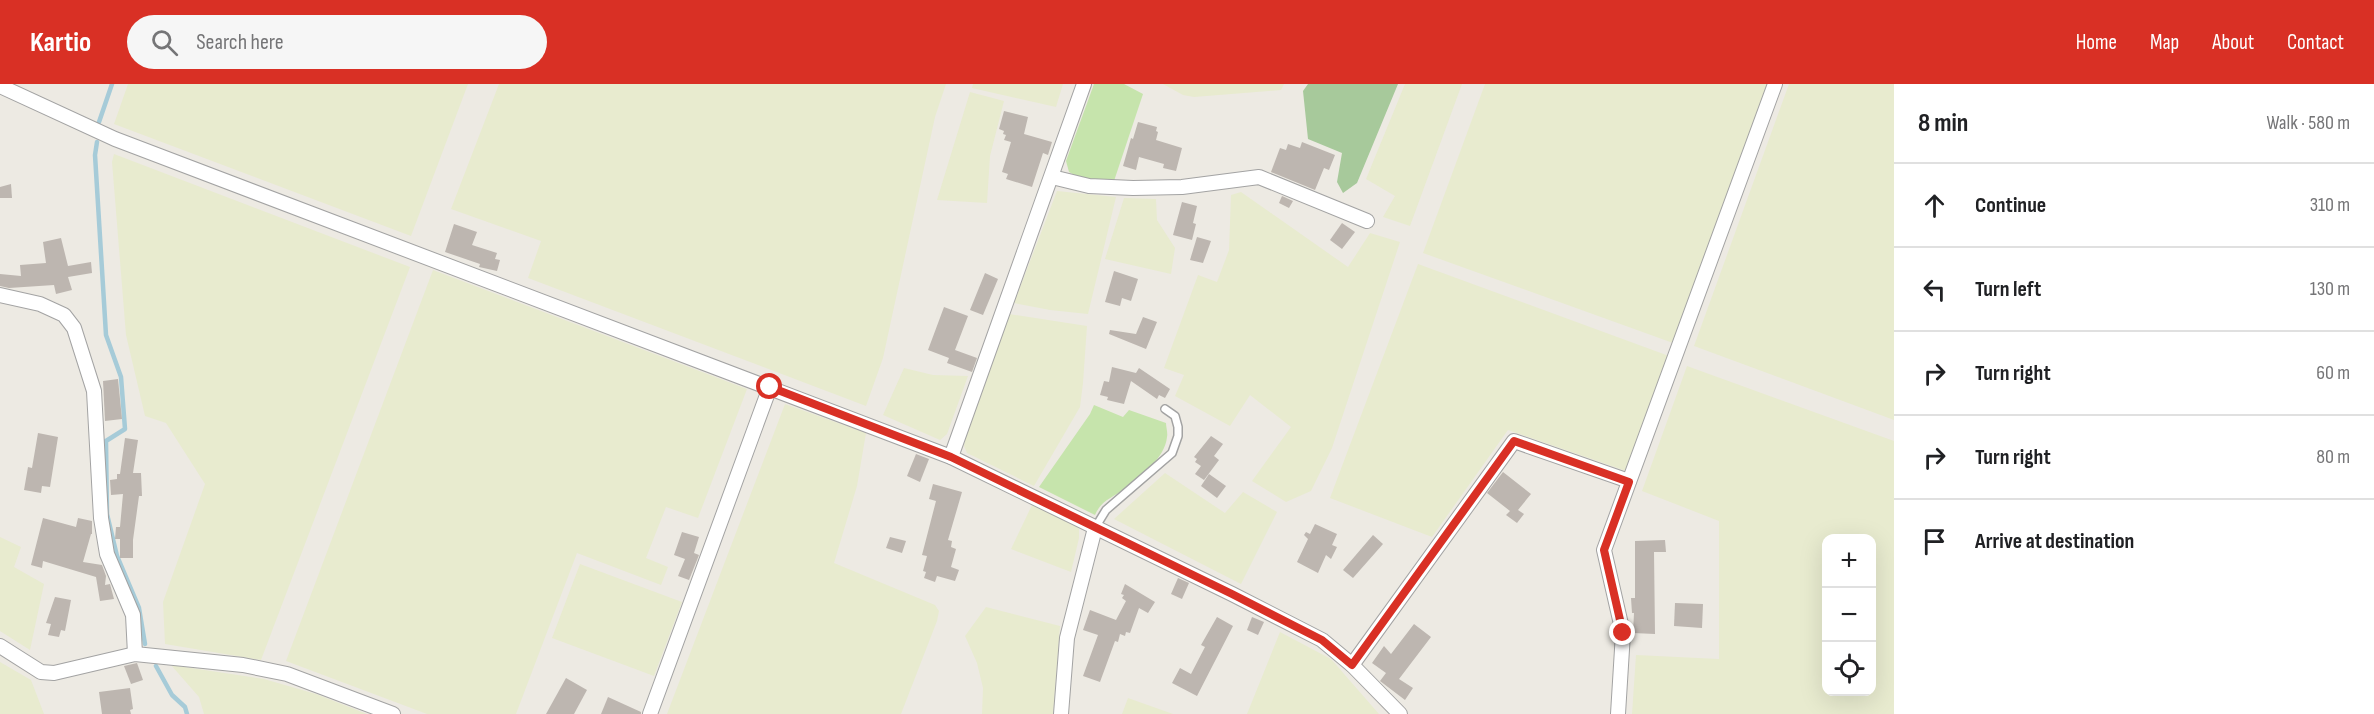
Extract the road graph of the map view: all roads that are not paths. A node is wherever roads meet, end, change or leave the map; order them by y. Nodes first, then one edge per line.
1 (1084, 84) edge
2 (1775, 84) edge
3 (0, 86) edge
4 (1052, 177) junction
5 (1367, 221) dead end
6 (0, 295) edge
7 (770, 387) junction
8 (1165, 409) dead end
9 (951, 457) junction
10 (1629, 482) junction
11 (1095, 528) junction
12 (0, 646) edge
13 (135, 654) junction
14 (1352, 665) junction
15 (393, 714) edge
16 (650, 714) edge
17 (1061, 714) edge
18 (1401, 714) edge
19 (1618, 714) edge

1 - 4 street
2 - 10 street
3 - 7 street
4 - 5 street
4 - 9 street
6 - 13 street
7 - 9 street
7 - 16 street
8 - 11 lane
9 - 11 street
10 - 14 street
10 - 19 street
11 - 14 street
11 - 17 street
12 - 13 street
13 - 15 street
14 - 18 street

